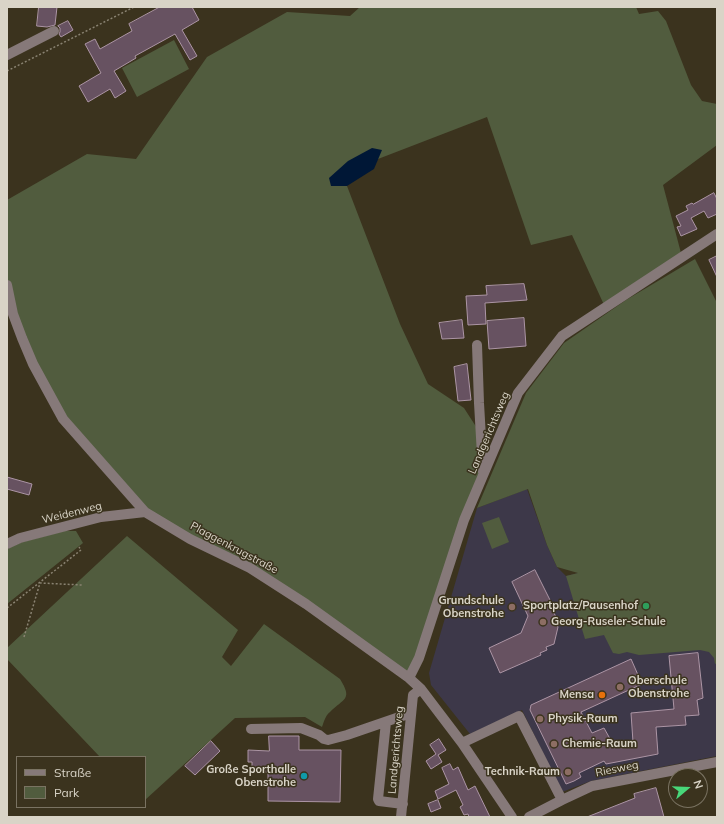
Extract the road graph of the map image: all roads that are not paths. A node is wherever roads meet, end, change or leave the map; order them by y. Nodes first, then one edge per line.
1 (54, 31) dead end
2 (7, 55) edge
3 (717, 234) edge
4 (7, 285) edge
5 (477, 345) dead end
6 (484, 474) junction
7 (145, 512) junction
8 (7, 544) edge
9 (409, 678) junction
10 (421, 689) junction
11 (411, 713) junction
12 (386, 722) junction
13 (251, 729) dead end
14 (462, 743) junction
15 (717, 762) edge
16 (562, 800) junction
17 (403, 804) junction
18 (401, 817) edge
19 (512, 817) edge
20 (528, 817) edge

1 - 2 street
3 - 6 street, Landgerichtsweg
4 - 7 street, Plaggenkrugstraße
5 - 6 street
6 - 9 street, Landgerichtsweg
7 - 8 street, Weidenweg
7 - 9 street, Plaggenkrugstraße
9 - 10 street, Plaggenkrugstraße
10 - 11 street, Landgerichtsweg
10 - 14 street, Plaggenkrugstraße
11 - 12 street
11 - 17 street, Landgerichtsweg
12 - 13 street
12 - 17 street
14 - 16 street
14 - 19 street, Plaggenkrugstraße
15 - 16 street, Riesweg
16 - 20 street, Riesweg
17 - 18 street, Landgerichtsweg

